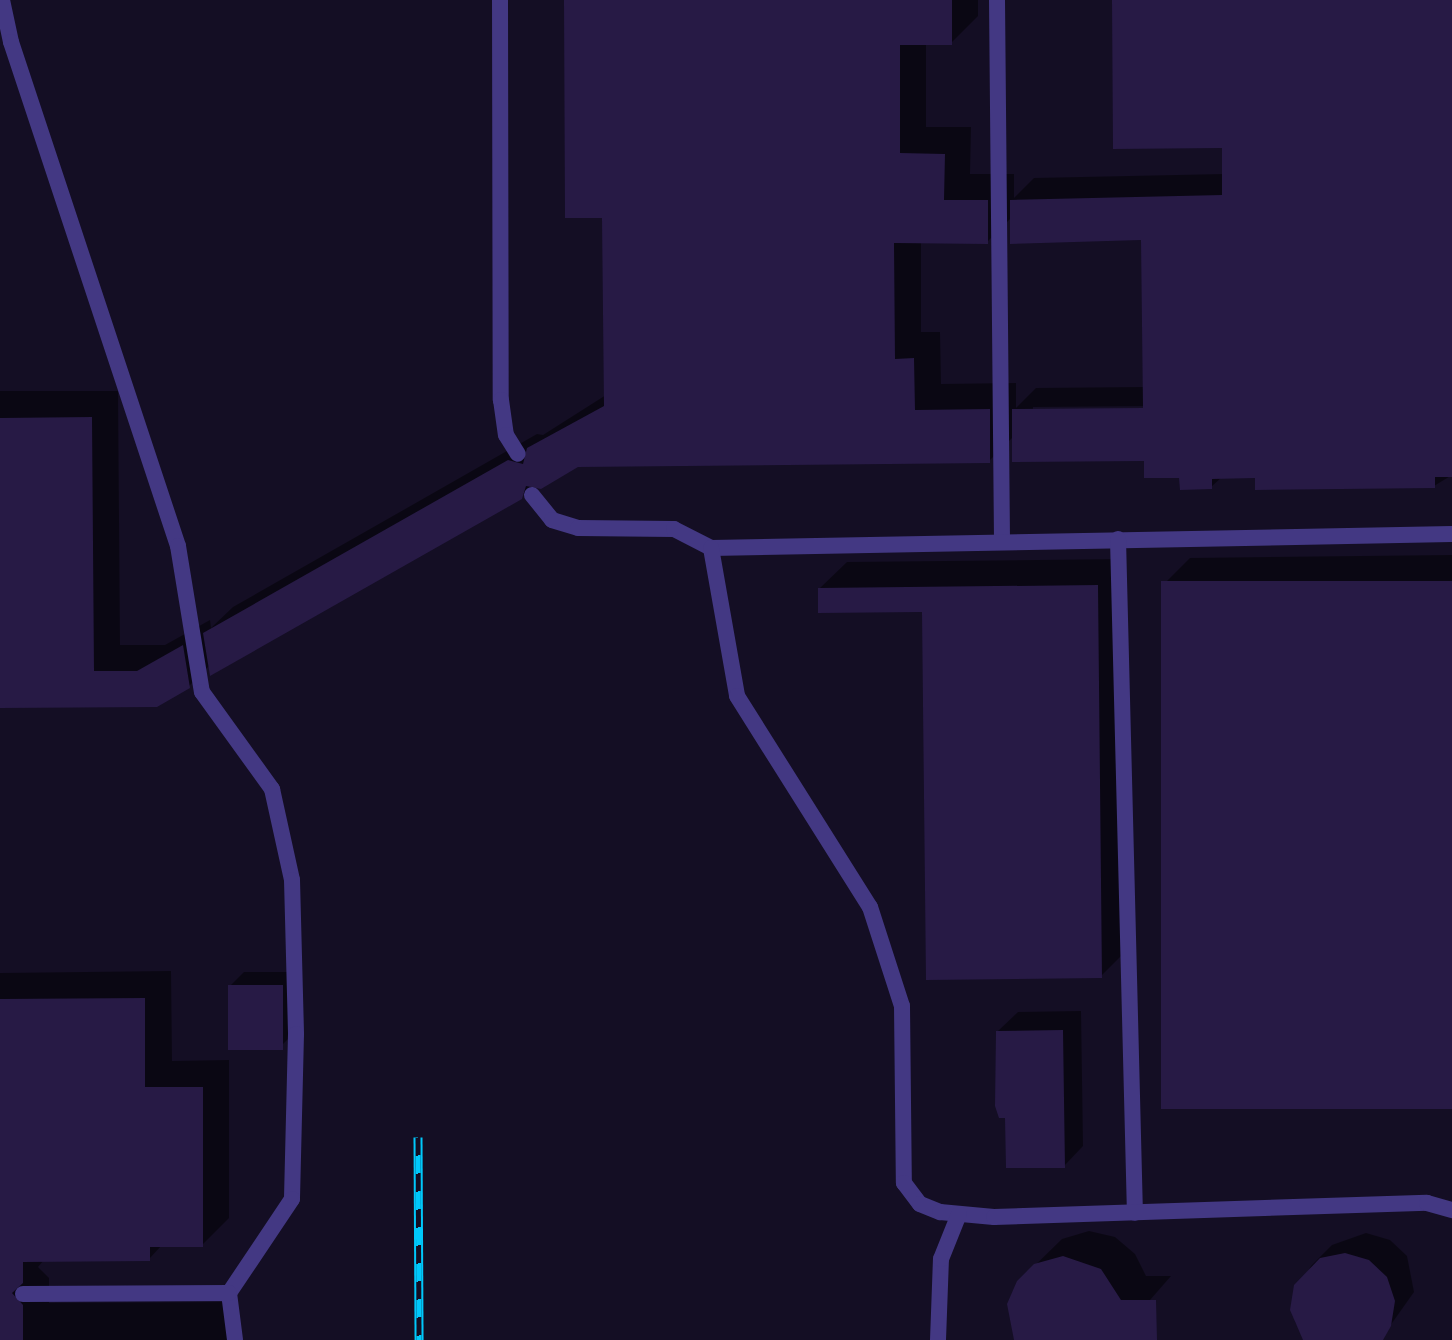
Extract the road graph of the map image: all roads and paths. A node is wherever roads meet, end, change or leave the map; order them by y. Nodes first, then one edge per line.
1 (2, 0) edge
2 (500, 0) edge
3 (997, 0) edge
4 (518, 454) dead end
5 (532, 495) dead end
6 (1452, 534) edge
7 (1118, 539) junction
8 (1002, 542) junction
9 (711, 548) junction
10 (1452, 1200) edge
11 (1427, 1203) junction
12 (1452, 1210) edge
13 (1135, 1213) junction
14 (959, 1214) junction
15 (229, 1293) junction
16 (23, 1294) dead end
17 (235, 1340) edge
18 (938, 1340) edge

1 - 15 lane
2 - 4 lane
3 - 8 lane
5 - 9 lane
6 - 7 lane
7 - 8 lane
7 - 13 lane
8 - 9 lane
9 - 14 lane
10 - 11 lane
11 - 12 lane
11 - 13 lane
13 - 14 lane
14 - 18 lane
15 - 16 lane
15 - 17 lane

